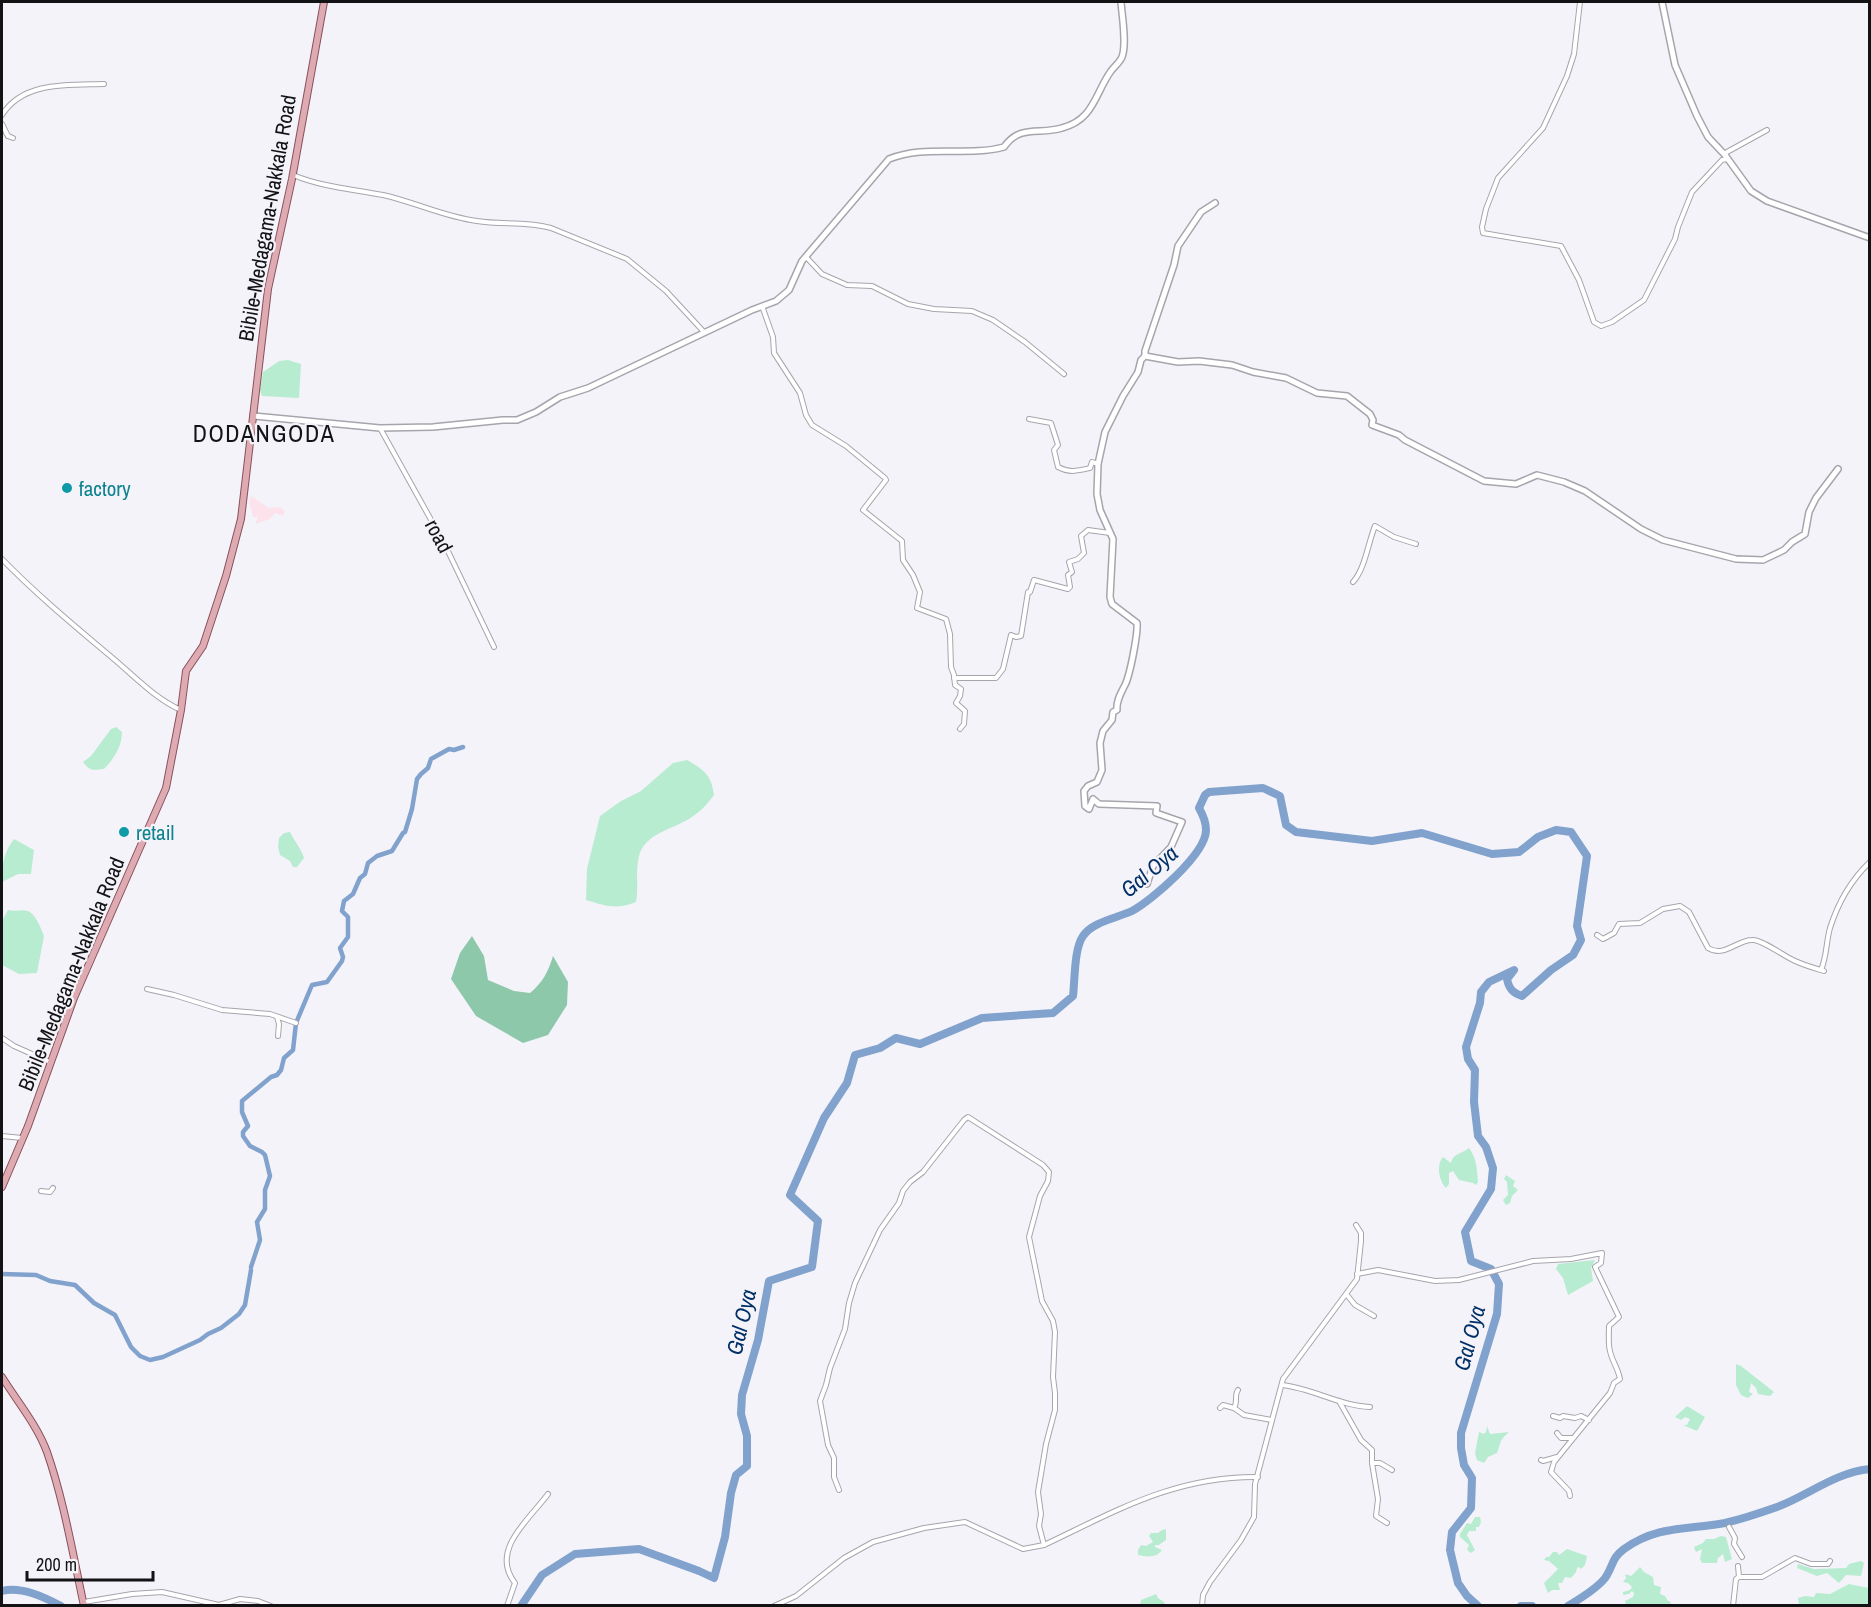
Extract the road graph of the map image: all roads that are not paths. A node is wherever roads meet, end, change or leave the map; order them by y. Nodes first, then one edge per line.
1 (324, 2) edge
2 (1122, 2) edge
3 (1580, 2) edge
4 (1662, 2) edge
5 (105, 84) dead end
6 (2, 115) edge
7 (2, 124) edge
8 (1767, 130) dead end
9 (13, 138) dead end
10 (1726, 157) junction
11 (292, 175) junction
12 (1215, 203) dead end
13 (1869, 238) edge
14 (806, 257) junction
15 (762, 306) junction
16 (704, 332) junction
17 (1145, 356) junction
18 (1064, 374) dead end
19 (253, 416) junction
20 (1029, 419) dead end
21 (380, 428) junction
22 (1098, 464) junction
23 (1838, 469) dead end
24 (1111, 533) junction
25 (1416, 544) dead end
26 (2, 559) edge
27 (1353, 582) dead end
28 (494, 647) dead end
29 (954, 678) junction
30 (181, 710) junction
31 (960, 729) dead end
32 (1869, 862) edge
33 (1147, 884) dead end
34 (1597, 935) dead end
35 (147, 989) dead end
36 (277, 1016) junction
37 (296, 1023) dead end
38 (278, 1036) dead end
39 (2, 1038) edge
40 (50, 1062) junction
41 (2, 1136) edge
42 (23, 1138) junction
43 (2, 1187) edge
44 (53, 1188) dead end
45 (41, 1191) dead end
46 (1356, 1225) dead end
47 (1358, 1274) junction
48 (1347, 1294) junction
49 (1374, 1316) dead end
50 (2, 1377) edge
51 (1282, 1385) junction
52 (1238, 1390) dead end
53 (1339, 1401) junction
54 (1370, 1407) dead end
55 (1220, 1408) dead end
56 (1234, 1408) junction
57 (1553, 1416) dead end
58 (1272, 1420) junction
59 (1589, 1420) junction
60 (1557, 1433) dead end
61 (1573, 1438) junction
62 (1558, 1457) junction
63 (1541, 1460) dead end
64 (1372, 1463) junction
65 (1392, 1470) dead end
66 (1258, 1477) junction
67 (838, 1490) dead end
68 (548, 1494) dead end
69 (1570, 1496) dead end
70 (1388, 1523) dead end
71 (1729, 1527) dead end
72 (1044, 1545) junction
73 (1742, 1557) dead end
74 (1830, 1561) dead end
75 (1738, 1566) dead end
76 (1739, 1577) junction
77 (84, 1604) edge
78 (271, 1605) edge
79 (507, 1605) edge
80 (774, 1605) edge
81 (1202, 1605) edge
82 (1733, 1605) edge

1 - 11 main road, Bibile-Medagama-Nakkala Road
2 - 14 main road
3 - 10 street
4 - 10 main road
5 - 6 street
7 - 9 street
8 - 10 street
10 - 13 main road
11 - 16 street
11 - 19 main road, Bibile-Medagama-Nakkala Road
12 - 17 main road
14 - 15 main road
14 - 18 street
15 - 16 main road
15 - 29 street
16 - 21 main road
17 - 22 main road
17 - 23 main road
19 - 21 main road
19 - 30 main road, Bibile-Medagama-Nakkala Road
20 - 22 street
21 - 28 street, road
22 - 24 main road
24 - 29 street
24 - 33 main road
25 - 27 street
26 - 30 street
29 - 31 street
30 - 40 main road, Bibile-Medagama-Nakkala Road
32 - 34 street
35 - 36 street
36 - 37 street
36 - 38 street
39 - 40 street
40 - 42 main road, Bibile-Medagama-Nakkala Road
41 - 42 street
42 - 43 main road, Bibile-Medagama-Nakkala Road
44 - 45 street
46 - 47 street
47 - 48 street
47 - 59 street
48 - 49 street
48 - 51 street
50 - 77 main road
51 - 53 street
51 - 58 street
52 - 56 street
53 - 54 street
53 - 64 street
55 - 56 street
56 - 58 street
57 - 59 street
58 - 66 street
59 - 61 street
60 - 61 street
61 - 62 street
62 - 63 street
62 - 69 street
64 - 65 street
64 - 70 street
66 - 72 street
66 - 81 street
67 - 72 street
68 - 79 street
71 - 73 street
72 - 80 street
74 - 76 street
75 - 76 street
76 - 82 street
77 - 78 street

